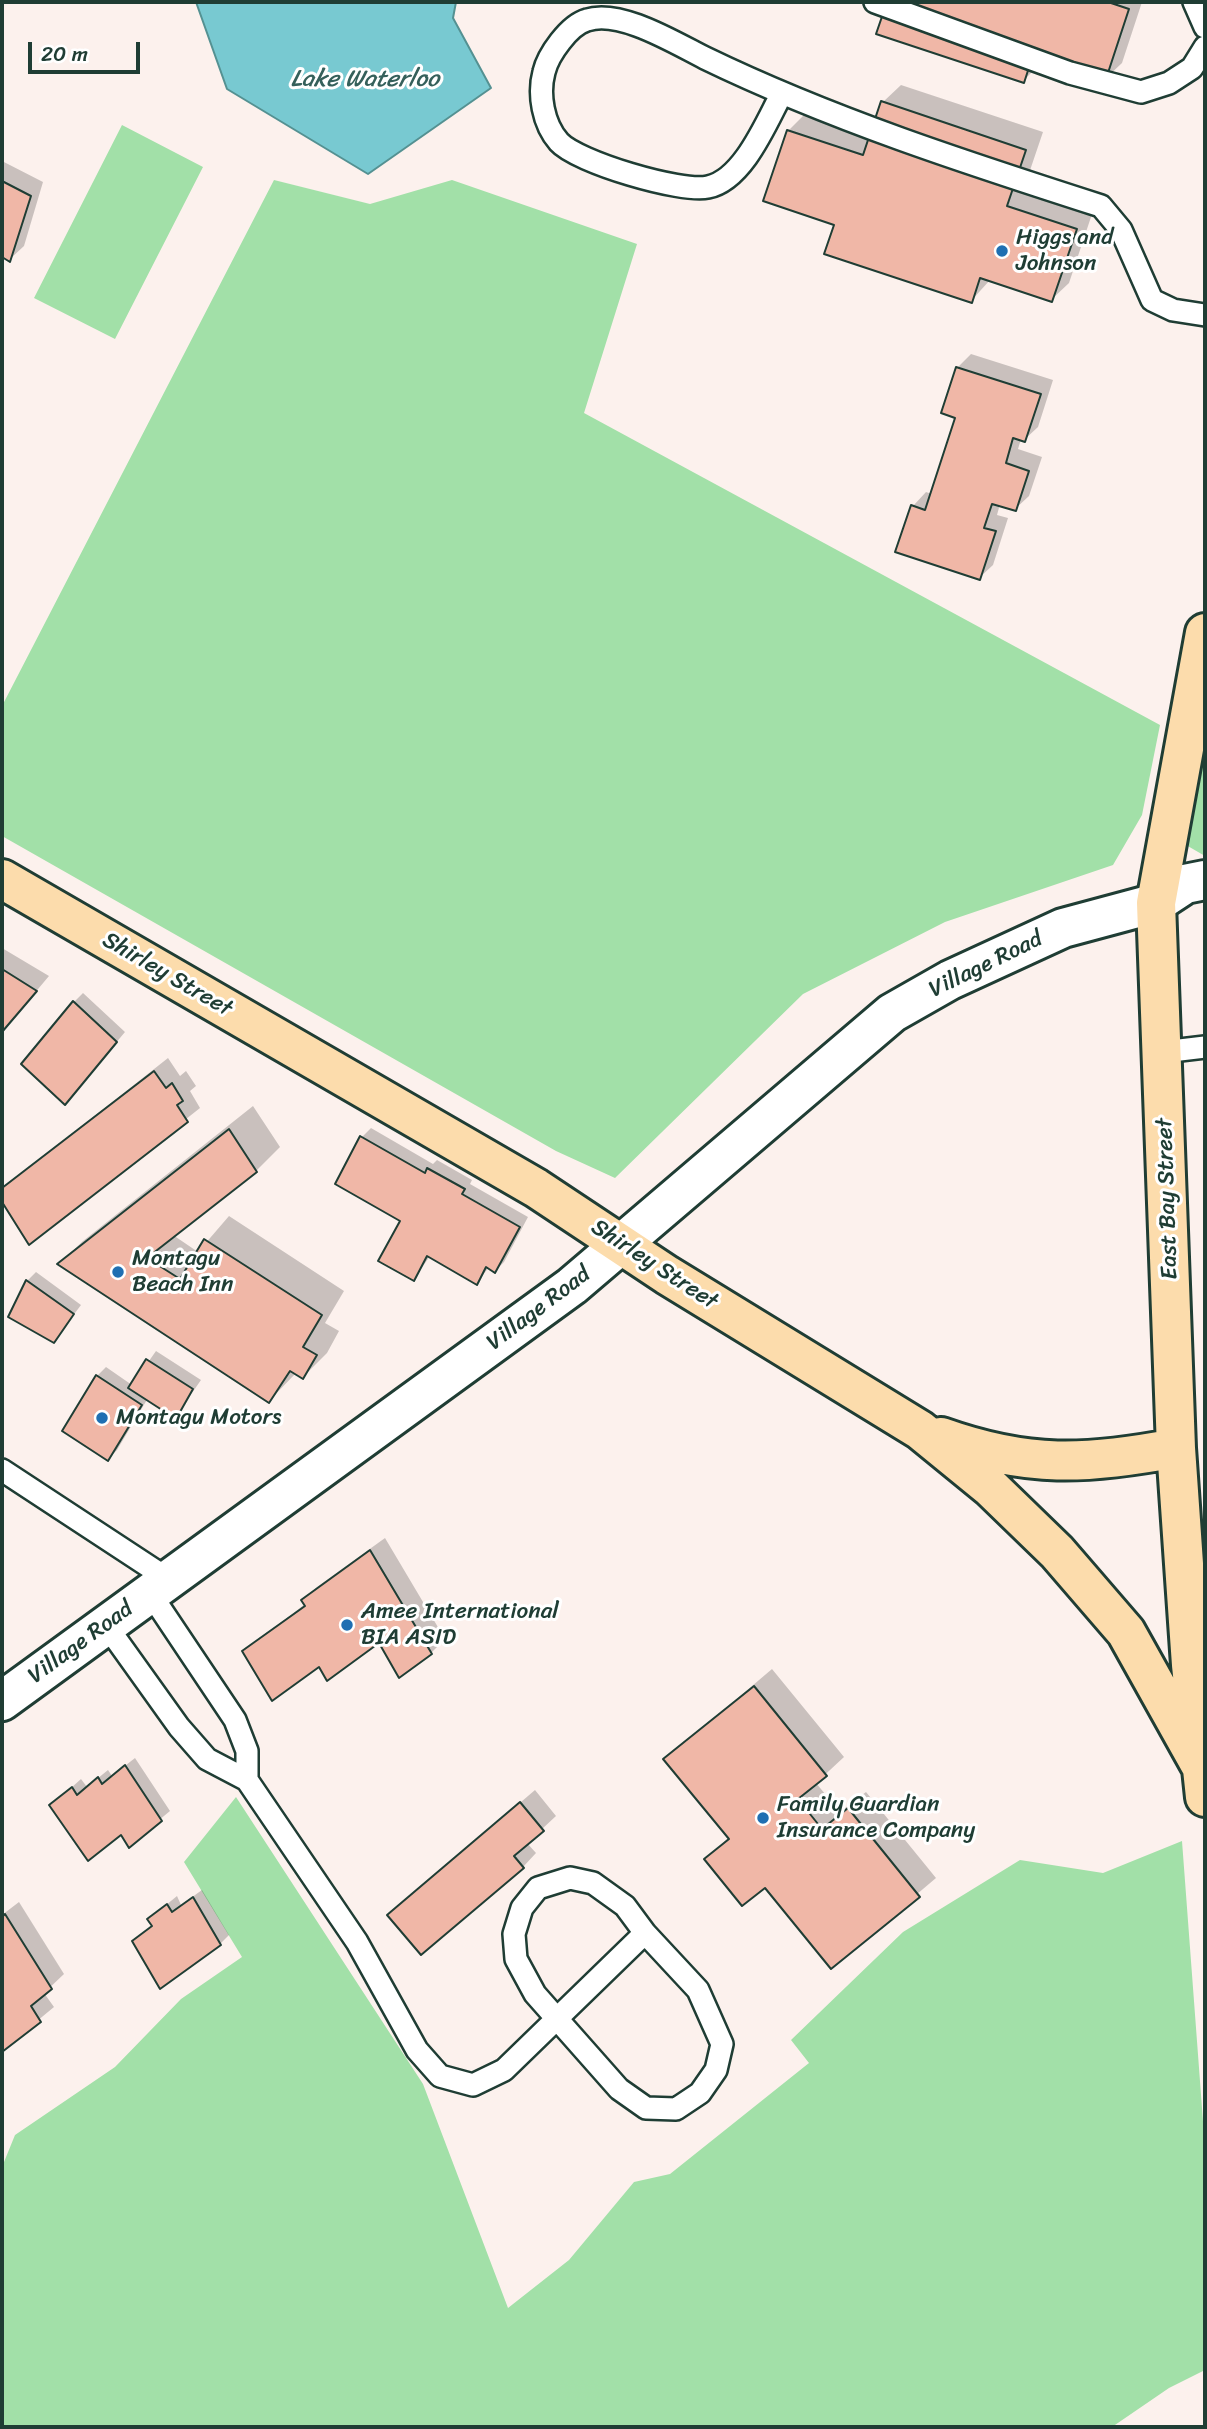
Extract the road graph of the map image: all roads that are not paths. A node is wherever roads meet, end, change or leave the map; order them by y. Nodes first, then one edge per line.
1 (875, 2) edge
2 (1194, 2) edge
3 (1205, 27) edge
4 (1205, 47) edge
5 (781, 94) junction
6 (1205, 315) edge
7 (1205, 633) edge
8 (2, 879) edge
9 (1205, 880) edge
10 (1156, 903) junction
11 (1205, 1047) edge
12 (1163, 1052) junction
13 (622, 1246) junction
14 (920, 1430) junction
15 (1176, 1448) junction
16 (2, 1470) edge
17 (159, 1586) junction
18 (106, 1625) junction
19 (1198, 1665) edge
20 (2, 1701) edge
21 (247, 1780) junction
22 (1204, 1782) edge
23 (645, 1933) junction
24 (557, 2020) junction

1 - 4 lane
2 - 3 lane
5 - 5 lane
5 - 6 lane
7 - 10 highway, East Bay Street
8 - 13 highway, Shirley Street
9 - 10 main road, Village Road
10 - 12 highway, East Bay Street
10 - 13 main road, Village Road
11 - 12 lane
12 - 15 highway, East Bay Street
13 - 14 highway, Shirley Street
13 - 17 main road, Village Road
14 - 15 highway
14 - 22 highway, Shirley Street
15 - 19 highway, East Bay Street
16 - 17 lane
17 - 18 main road, Village Road
17 - 21 lane
18 - 20 main road, Village Road
18 - 21 lane
19 - 22 highway, East Bay Street
21 - 24 lane
23 - 24 lane
23 - 24 lane
23 - 24 lane

